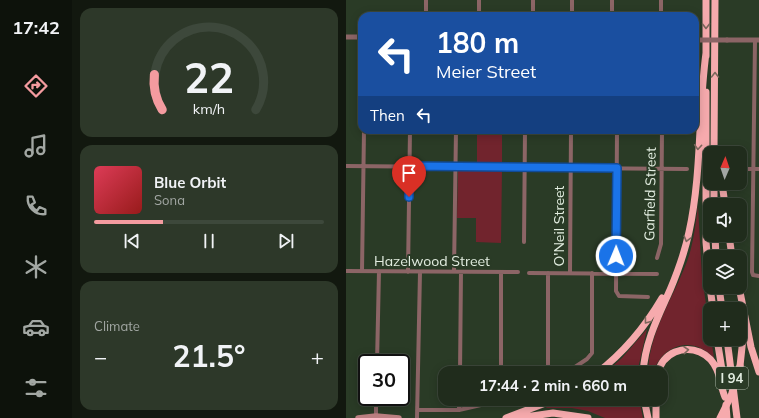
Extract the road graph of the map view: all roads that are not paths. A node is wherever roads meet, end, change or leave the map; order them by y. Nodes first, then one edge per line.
1 (426, 0) edge
2 (479, 0) edge
3 (533, 0) edge
4 (572, 0) edge
5 (612, 0) edge
6 (661, 0) edge
7 (706, 0) edge
8 (715, 0) edge
9 (426, 12) edge
10 (479, 12) edge
11 (533, 12) edge
12 (572, 12) edge
13 (612, 12) edge
14 (661, 12) edge
15 (346, 37) edge
16 (358, 37) edge
17 (699, 40) edge
18 (757, 40) edge
19 (706, 53) junction
20 (699, 125) edge
21 (364, 134) edge
22 (410, 134) edge
23 (456, 134) edge
24 (525, 134) edge
25 (571, 134) edge
26 (617, 134) edge
27 (662, 134) edge
28 (698, 134) edge
29 (714, 138) junction
30 (714, 146) edge
31 (717, 146) edge
32 (346, 166) edge
33 (364, 166) junction
34 (409, 166) junction
35 (455, 166) junction
36 (525, 167) junction
37 (570, 168) junction
38 (617, 168) junction
39 (662, 168) junction
40 (687, 169) dead end
41 (747, 169) edge
42 (753, 169) junction
43 (759, 169) edge
44 (524, 242) dead end
45 (708, 250) edge
46 (656, 258) dead end
47 (680, 263) junction
48 (346, 271) edge
49 (362, 271) junction
50 (378, 271) junction
51 (408, 272) junction
52 (420, 272) junction
53 (454, 272) junction
54 (461, 272) junction
55 (501, 272) junction
56 (518, 272) dead end
57 (529, 272) dead end
58 (548, 273) junction
59 (570, 273) junction
60 (592, 273) junction
61 (615, 274) junction
62 (657, 274) dead end
63 (759, 276) edge
64 (740, 294) edge
65 (648, 297) dead end
66 (718, 346) edge
67 (728, 346) edge
68 (741, 346) edge
69 (377, 354) edge
70 (460, 366) edge
71 (501, 366) edge
72 (548, 366) edge
73 (576, 366) edge
74 (605, 366) edge
75 (644, 366) edge
76 (661, 366) edge
77 (759, 372) edge
78 (725, 397) junction
79 (376, 406) edge
80 (459, 406) edge
81 (475, 406) edge
82 (538, 406) edge
83 (645, 406) edge
84 (656, 406) edge
85 (417, 410) junction
86 (459, 410) junction
87 (376, 416) junction
88 (358, 418) edge
89 (399, 418) edge
90 (417, 418) edge
91 (506, 418) edge
92 (518, 418) edge
93 (588, 418) edge
94 (648, 418) edge
95 (656, 418) edge
96 (720, 418) edge
97 (727, 418) edge
98 (737, 418) edge

1 - 9 street
2 - 10 street
3 - 11 street
4 - 12 street
5 - 13 street
6 - 14 street
7 -> 19 highway
29 -> 8 highway
15 - 16 street
17 - 18 street, bridge
18 - 42 street
19 -> 20 highway
19 - 45 highway
21 - 33 street
22 - 34 street
23 - 35 street
24 - 36 street
25 - 37 street, O'Neil Street
26 - 38 street
27 - 39 street, Garfield Street
28 -> 47 highway
29 - 30 highway
29 - 31 highway
32 - 33 street
33 - 34 street
33 - 49 street
34 - 35 street
34 - 51 street
35 - 36 street
35 - 53 street
36 - 37 street
36 - 44 street
37 - 38 street
37 - 59 street, O'Neil Street
38 - 39 street
38 - 61 street
39 - 40 street
39 - 46 street, Garfield Street
41 - 42 street
42 - 43 street
42 - 63 street
47 -> 74 highway
47 - 75 highway
48 - 49 street, Hazelwood Street
49 - 50 street, Hazelwood Street
50 - 51 street, Hazelwood Street
50 - 69 street
51 - 52 street, Hazelwood Street
52 - 53 street, Hazelwood Street
52 - 85 street
53 - 54 street, Hazelwood Street
54 - 55 street, Hazelwood Street
54 - 70 street
55 - 56 street, Hazelwood Street
55 - 71 street
57 - 58 street
58 - 59 street
58 - 72 street
59 - 60 street
60 - 61 street
60 - 73 street
61 - 62 street
61 - 65 street
64 - 77 highway
66 - 78 highway, I 94
67 - 98 highway, I 94
68 - 96 highway, bridge
76 -> 78 highway
78 - 97 highway, I 94
79 - 87 street
80 - 86 street
81 - 86 street
82 - 91 highway
83 - 94 highway
84 - 95 highway
85 - 86 street
85 - 90 street
87 - 88 main road
87 - 89 main road
92 - 93 highway

